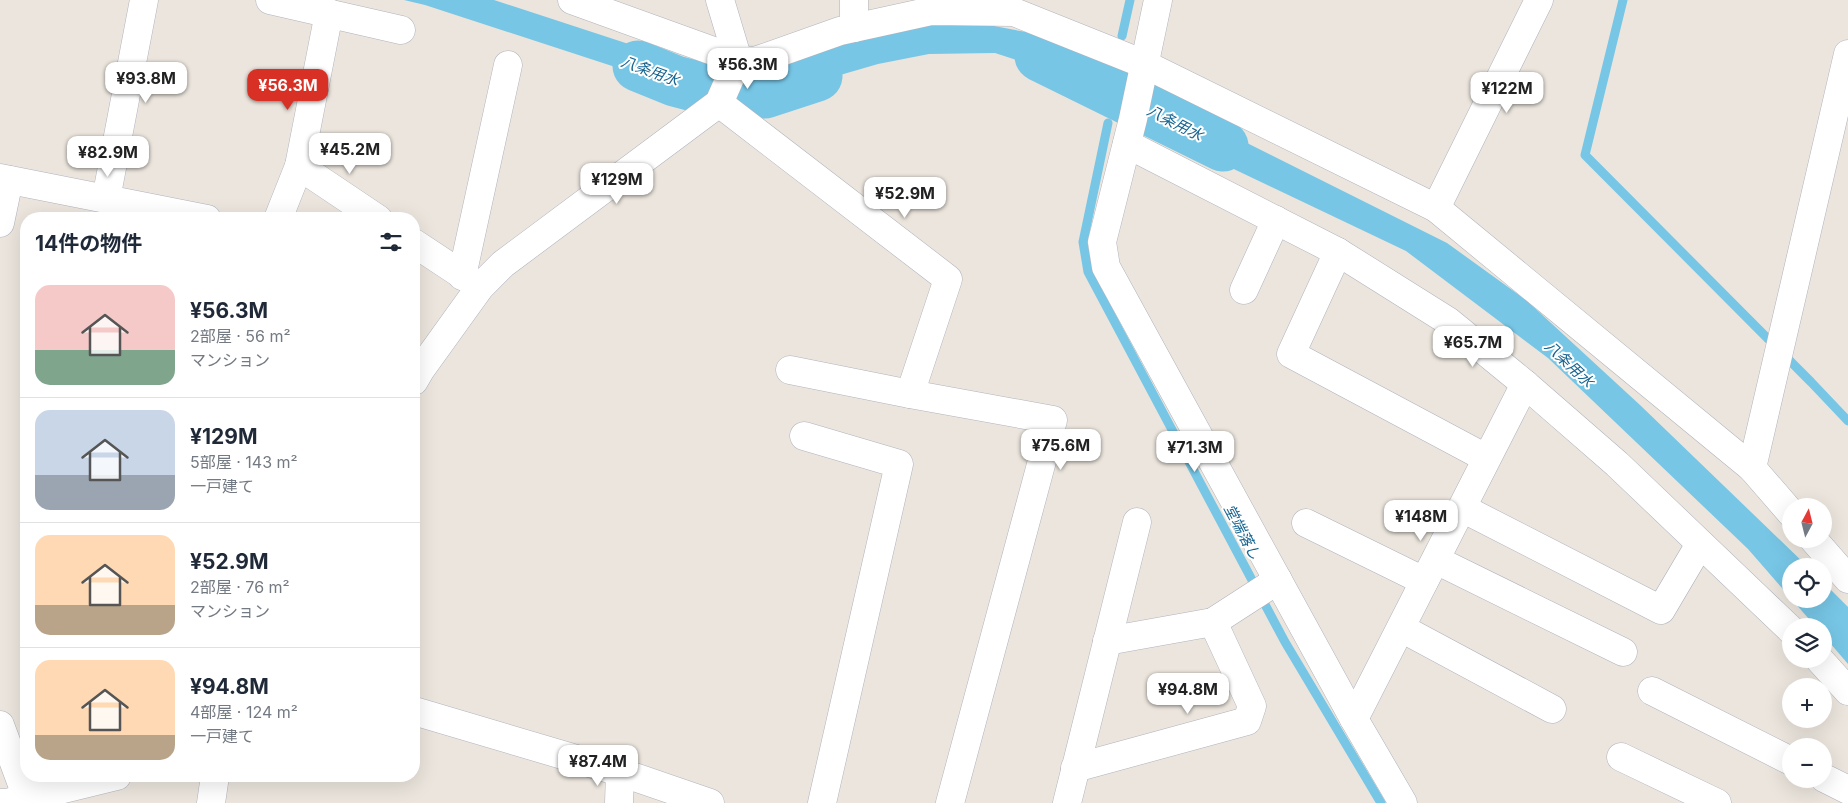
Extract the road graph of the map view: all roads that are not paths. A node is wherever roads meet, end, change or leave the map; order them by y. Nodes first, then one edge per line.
1 (144, 0) edge
2 (270, 0) edge
3 (572, 0) edge
4 (720, 0) edge
5 (854, 0) edge
6 (1158, 0) edge
7 (1539, 0) edge
8 (329, 13) junction
9 (854, 28) junction
10 (401, 30) dead end
11 (1848, 54) edge
12 (737, 61) junction
13 (508, 65) dead end
14 (1142, 72) junction
15 (720, 101) junction
16 (1130, 132) junction
17 (299, 166) junction
18 (4, 179) edge
19 (115, 207) edge
20 (1436, 208) junction
21 (154, 212) edge
22 (281, 212) edge
23 (368, 212) edge
24 (1276, 220) junction
25 (0, 223) edge
26 (420, 247) edge
27 (1338, 252) junction
28 (471, 281) junction
29 (1244, 290) dead end
30 (420, 368) edge
31 (790, 370) dead end
32 (1525, 384) junction
33 (910, 394) junction
34 (804, 436) dead end
35 (1486, 458) junction
36 (1752, 468) junction
37 (1782, 503) edge
38 (1462, 508) junction
39 (1138, 522) dead end
40 (1306, 522) dead end
41 (1700, 544) junction
42 (1821, 548) edge
43 (1430, 570) junction
44 (1848, 579) edge
45 (1277, 581) junction
46 (1782, 621) edge
47 (1214, 622) junction
48 (1401, 628) junction
49 (1108, 641) junction
50 (1623, 652) dead end
51 (1827, 668) edge
52 (1652, 691) dead end
53 (1848, 691) edge
54 (1552, 709) dead end
55 (420, 713) edge
56 (1354, 719) junction
57 (0, 725) edge
58 (1782, 756) edge
59 (1621, 757) dead end
60 (1075, 768) junction
61 (620, 772) junction
62 (92, 782) edge
63 (214, 782) edge
64 (1832, 782) edge
65 (1848, 790) edge
66 (1848, 796) edge
67 (13, 801) edge
68 (0, 802) edge
69 (211, 803) edge
70 (619, 803) edge
71 (710, 803) edge
72 (822, 803) edge
73 (950, 803) edge
74 (1067, 803) edge
75 (1403, 803) edge
76 (1717, 803) edge
77 (1844, 803) edge

1 - 19 street
2 - 8 street
3 - 12 street
4 - 12 street
5 - 9 street
6 - 14 street
7 - 20 street
8 - 10 street
8 - 17 street
9 - 12 street
9 - 14 street
11 - 36 street
12 - 15 street
13 - 28 street
14 - 16 street
14 - 20 street
15 - 28 street
15 - 33 street
16 - 24 street
16 - 45 street
17 - 22 street
17 - 23 street
18 - 19 street
18 - 25 street
19 - 21 street
20 - 36 street
24 - 27 street
24 - 29 street
26 - 28 street
27 - 32 street
27 - 35 street
28 - 30 street
31 - 33 street
32 - 35 street
32 - 41 street
33 - 73 street
34 - 72 street
35 - 38 street
36 - 37 street
38 - 41 street
38 - 43 street
39 - 49 street
40 - 43 street
41 - 46 street
42 - 44 street
43 - 48 street
43 - 50 street
45 - 47 street
45 - 56 street
47 - 49 street
47 - 60 street
48 - 54 street
48 - 56 street
49 - 60 street
51 - 53 street
52 - 58 street
55 - 61 street
56 - 75 street
57 - 67 street
59 - 76 street
60 - 74 street
61 - 70 street
61 - 71 street
62 - 67 street
63 - 69 street
64 - 65 street
66 - 77 street
67 - 68 street

